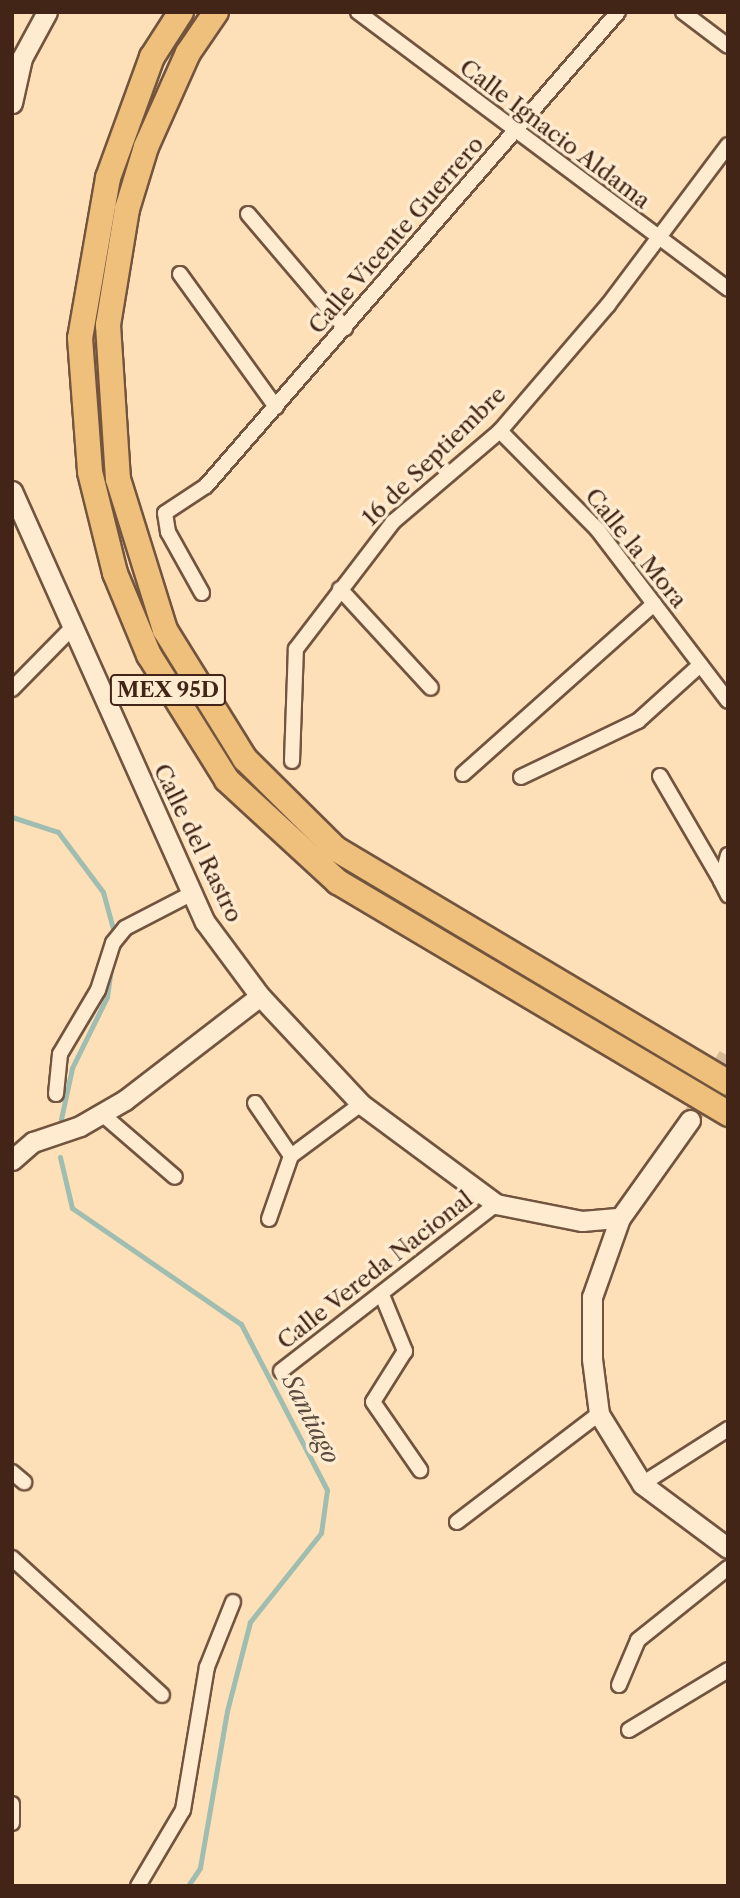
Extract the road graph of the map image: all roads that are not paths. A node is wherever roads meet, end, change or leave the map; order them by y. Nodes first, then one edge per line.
1 (47, 12) edge
2 (181, 12) edge
3 (216, 12) edge
4 (358, 12) edge
5 (618, 12) edge
6 (683, 12) edge
7 (728, 47) edge
8 (12, 103) edge
9 (515, 135) junction
10 (728, 145) edge
11 (248, 214) dead end
12 (659, 240) junction
13 (180, 274) dead end
14 (728, 289) edge
15 (345, 328) junction
16 (276, 407) junction
17 (500, 431) junction
18 (12, 491) edge
19 (340, 589) junction
20 (202, 593) dead end
21 (654, 604) junction
22 (74, 626) junction
23 (700, 665) junction
24 (431, 688) dead end
25 (12, 689) edge
26 (728, 701) edge
27 (292, 761) dead end
28 (463, 774) dead end
29 (660, 776) dead end
30 (521, 777) dead end
31 (728, 855) edge
32 (721, 881) junction
33 (191, 894) junction
34 (728, 895) edge
35 (260, 996) junction
36 (728, 1083) edge
37 (56, 1094) dead end
38 (255, 1103) dead end
39 (361, 1104) junction
40 (102, 1114) junction
41 (728, 1114) edge
42 (690, 1120) tunnel mouth
43 (291, 1156) junction
44 (12, 1160) edge
45 (175, 1177) dead end
46 (496, 1204) junction
47 (620, 1217) junction
48 (269, 1219) dead end
49 (382, 1294) junction
50 (281, 1371) dead end
51 (599, 1414) junction
52 (728, 1429) edge
53 (419, 1470) dead end
54 (12, 1472) edge
55 (24, 1482) dead end
56 (642, 1484) junction
57 (457, 1522) dead end
58 (728, 1548) edge
59 (12, 1558) edge
60 (728, 1568) edge
61 (233, 1602) dead end
62 (728, 1670) edge
63 (619, 1685) dead end
64 (162, 1695) dead end
65 (629, 1730) dead end
66 (12, 1804) edge
67 (12, 1823) edge
68 (138, 1886) edge

1 - 8 main road
2 - 41 highway, MEX 95D
3 - 36 highway, MEX 95D
4 - 9 street, Calle Ignacio Aldama
5 - 9 street, Calle Vicente Guerrero
6 - 7 street
9 - 12 street, Calle Ignacio Aldama
9 - 15 street, Calle Vicente Guerrero
10 - 12 street, 16 de Septiembre
11 - 15 street
12 - 14 street, Calle Ignacio Aldama
12 - 17 street, 16 de Septiembre
13 - 16 street
15 - 16 street, Calle Vicente Guerrero
16 - 20 street, Calle Vicente Guerrero
17 - 19 street, 16 de Septiembre
17 - 21 street, Calle la Mora
18 - 22 main road, Calle del Rastro
19 - 24 street
19 - 27 street, 16 de Septiembre
21 - 23 street, Calle la Mora
21 - 28 street
22 - 25 street
22 - 33 main road, Calle del Rastro
23 - 26 street, Calle la Mora
23 - 30 street
29 - 32 street
31 - 32 street
32 - 34 street
33 - 35 main road, Calle del Rastro
33 - 37 street
35 - 39 main road, Calle del Rastro
35 - 40 main road
38 - 43 street
39 - 43 street
39 - 46 main road, Calle del Rastro
40 - 44 main road
40 - 45 street
42 - 47 main road
43 - 48 street
46 - 47 main road, Calle del Rastro
46 - 49 street, Calle Vereda Nacional
47 - 51 main road
49 - 50 street, Calle Vereda Nacional
49 - 53 street
51 - 56 main road
51 - 57 street
52 - 56 street
54 - 55 street
56 - 58 main road
59 - 64 street
60 - 63 street
61 - 68 street
62 - 65 street
66 - 67 street

